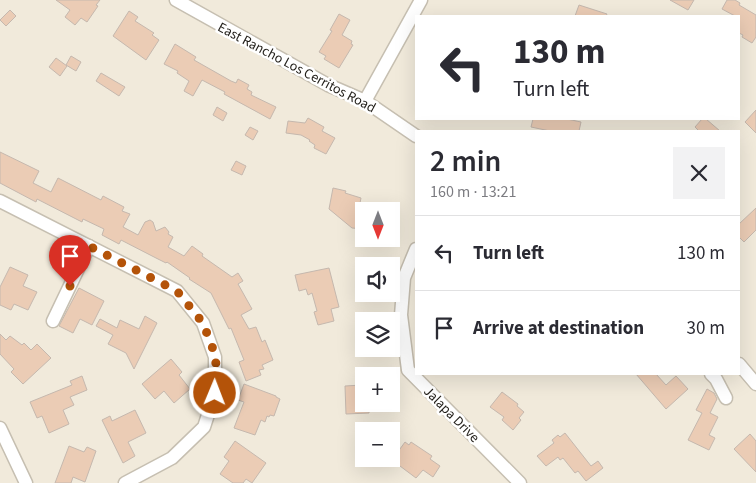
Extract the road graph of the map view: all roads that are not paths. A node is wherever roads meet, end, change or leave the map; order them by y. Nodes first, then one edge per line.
1 (176, 0) edge
2 (420, 0) edge
3 (365, 101) junction
4 (415, 135) edge
5 (0, 201) edge
6 (89, 246) junction
7 (415, 251) edge
8 (53, 321) dead end
9 (740, 365) edge
10 (713, 375) edge
11 (756, 384) edge
12 (726, 398) dead end
13 (0, 428) edge
14 (26, 483) edge
15 (125, 483) edge
16 (520, 483) edge

1 - 3 street, East Rancho Los Cerritos Road
2 - 3 street
3 - 4 street, East Rancho Los Cerritos Road
5 - 6 street
6 - 8 street
6 - 15 street
7 - 16 street, Jalapa Drive
9 - 11 street
10 - 12 street
13 - 14 street

